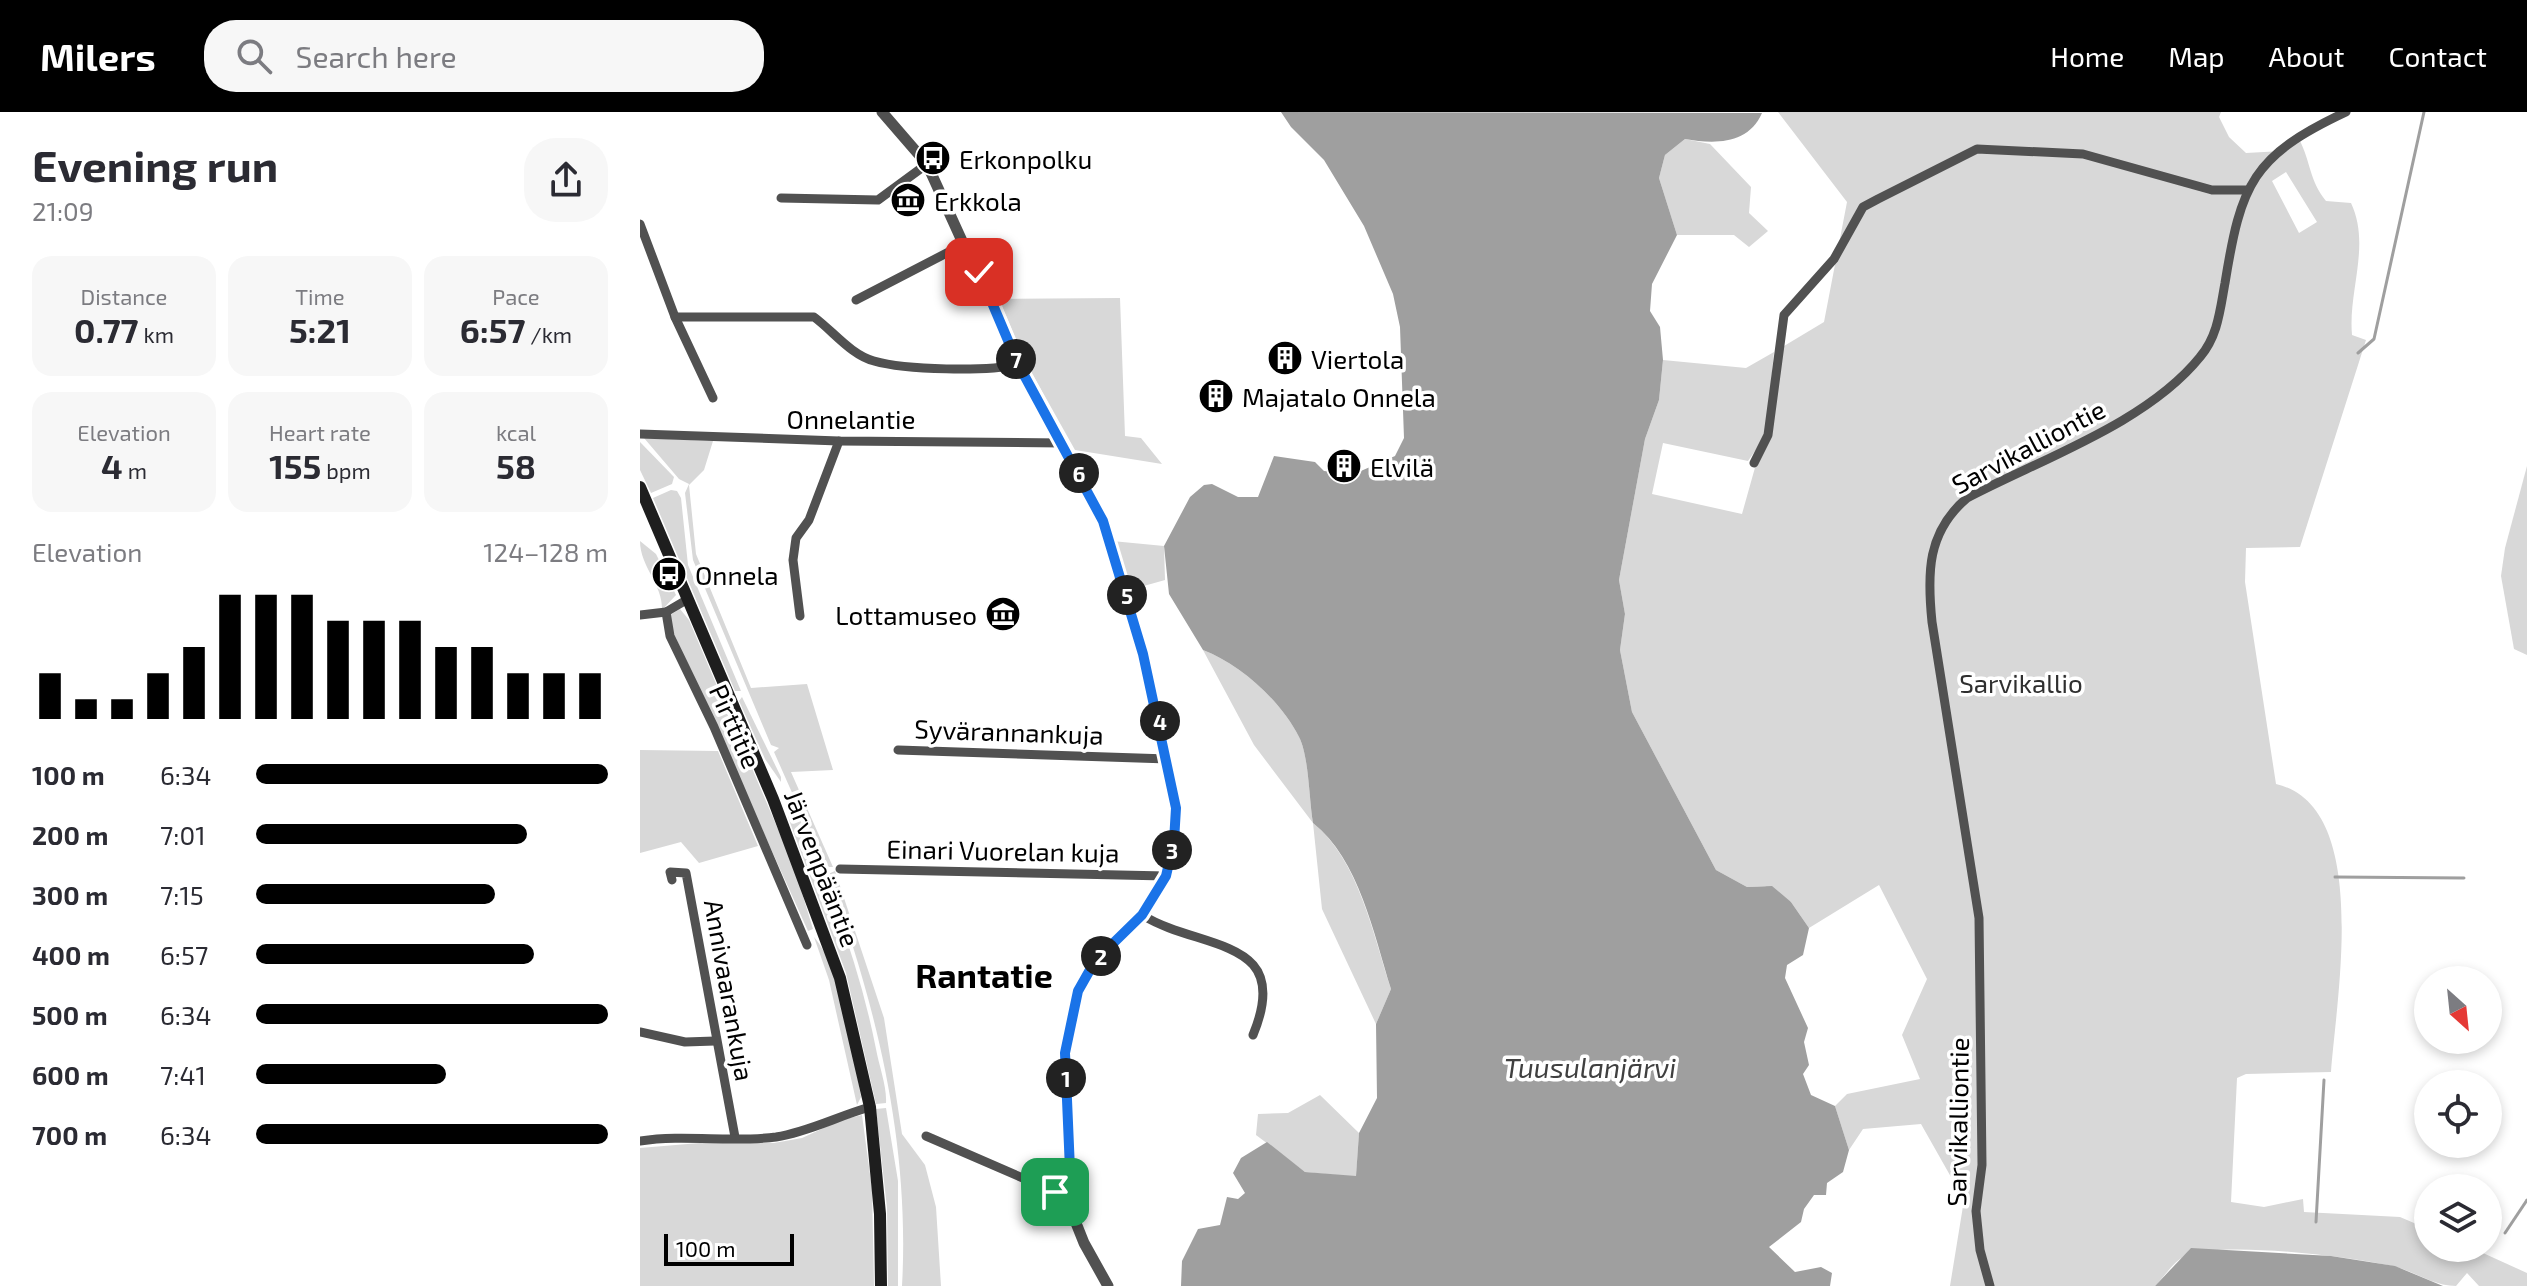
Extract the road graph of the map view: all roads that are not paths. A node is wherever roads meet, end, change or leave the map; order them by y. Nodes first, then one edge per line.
1 (882, 112) edge
2 (2346, 112) edge
3 (927, 164) junction
4 (2248, 190) junction
5 (781, 198) dead end
6 (640, 224) edge
7 (966, 243) junction
8 (856, 300) dead end
9 (675, 317) junction
10 (1018, 364) junction
11 (713, 398) dead end
12 (640, 434) edge
13 (839, 441) junction
14 (1063, 443) junction
15 (1754, 463) dead end
16 (640, 487) edge
17 (688, 599) junction
18 (666, 612) junction
19 (640, 615) edge
20 (800, 616) dead end
21 (898, 750) dead end
22 (1168, 759) junction
23 (840, 869) dead end
24 (1166, 876) junction
25 (672, 880) dead end
26 (1142, 915) junction
27 (807, 945) dead end
28 (640, 1032) edge
29 (1253, 1035) dead end
30 (715, 1041) junction
31 (870, 1107) junction
32 (926, 1136) dead end
33 (735, 1137) junction
34 (640, 1141) edge
35 (1071, 1193) junction
36 (881, 1286) edge
37 (1108, 1286) edge
38 (1990, 1286) edge

1 - 3 street
2 - 4 street, Sarvikalliontie
3 - 5 street
3 - 7 street
4 - 15 street
4 - 38 street, Sarvikalliontie
6 - 9 street
7 - 8 street
7 - 10 street
9 - 10 street
9 - 11 street
10 - 14 street
12 - 13 street, Onnelantie
13 - 14 street, Onnelantie
13 - 20 street
14 - 22 street
16 - 17 main road, Järvenpääntie
17 - 18 street
17 - 31 main road, Järvenpääntie
18 - 19 street
18 - 27 street, Pirttitie
21 - 22 street, Syvärannankuja
22 - 24 street
23 - 24 street, Einari Vuorelan kuja
24 - 26 street
25 - 30 street, Annivaarankuja
26 - 29 street
26 - 35 street
28 - 30 street
30 - 33 street, Annivaarankuja
31 - 33 street
31 - 36 main road, Järvenpääntie
32 - 35 street
33 - 34 street
35 - 37 street

